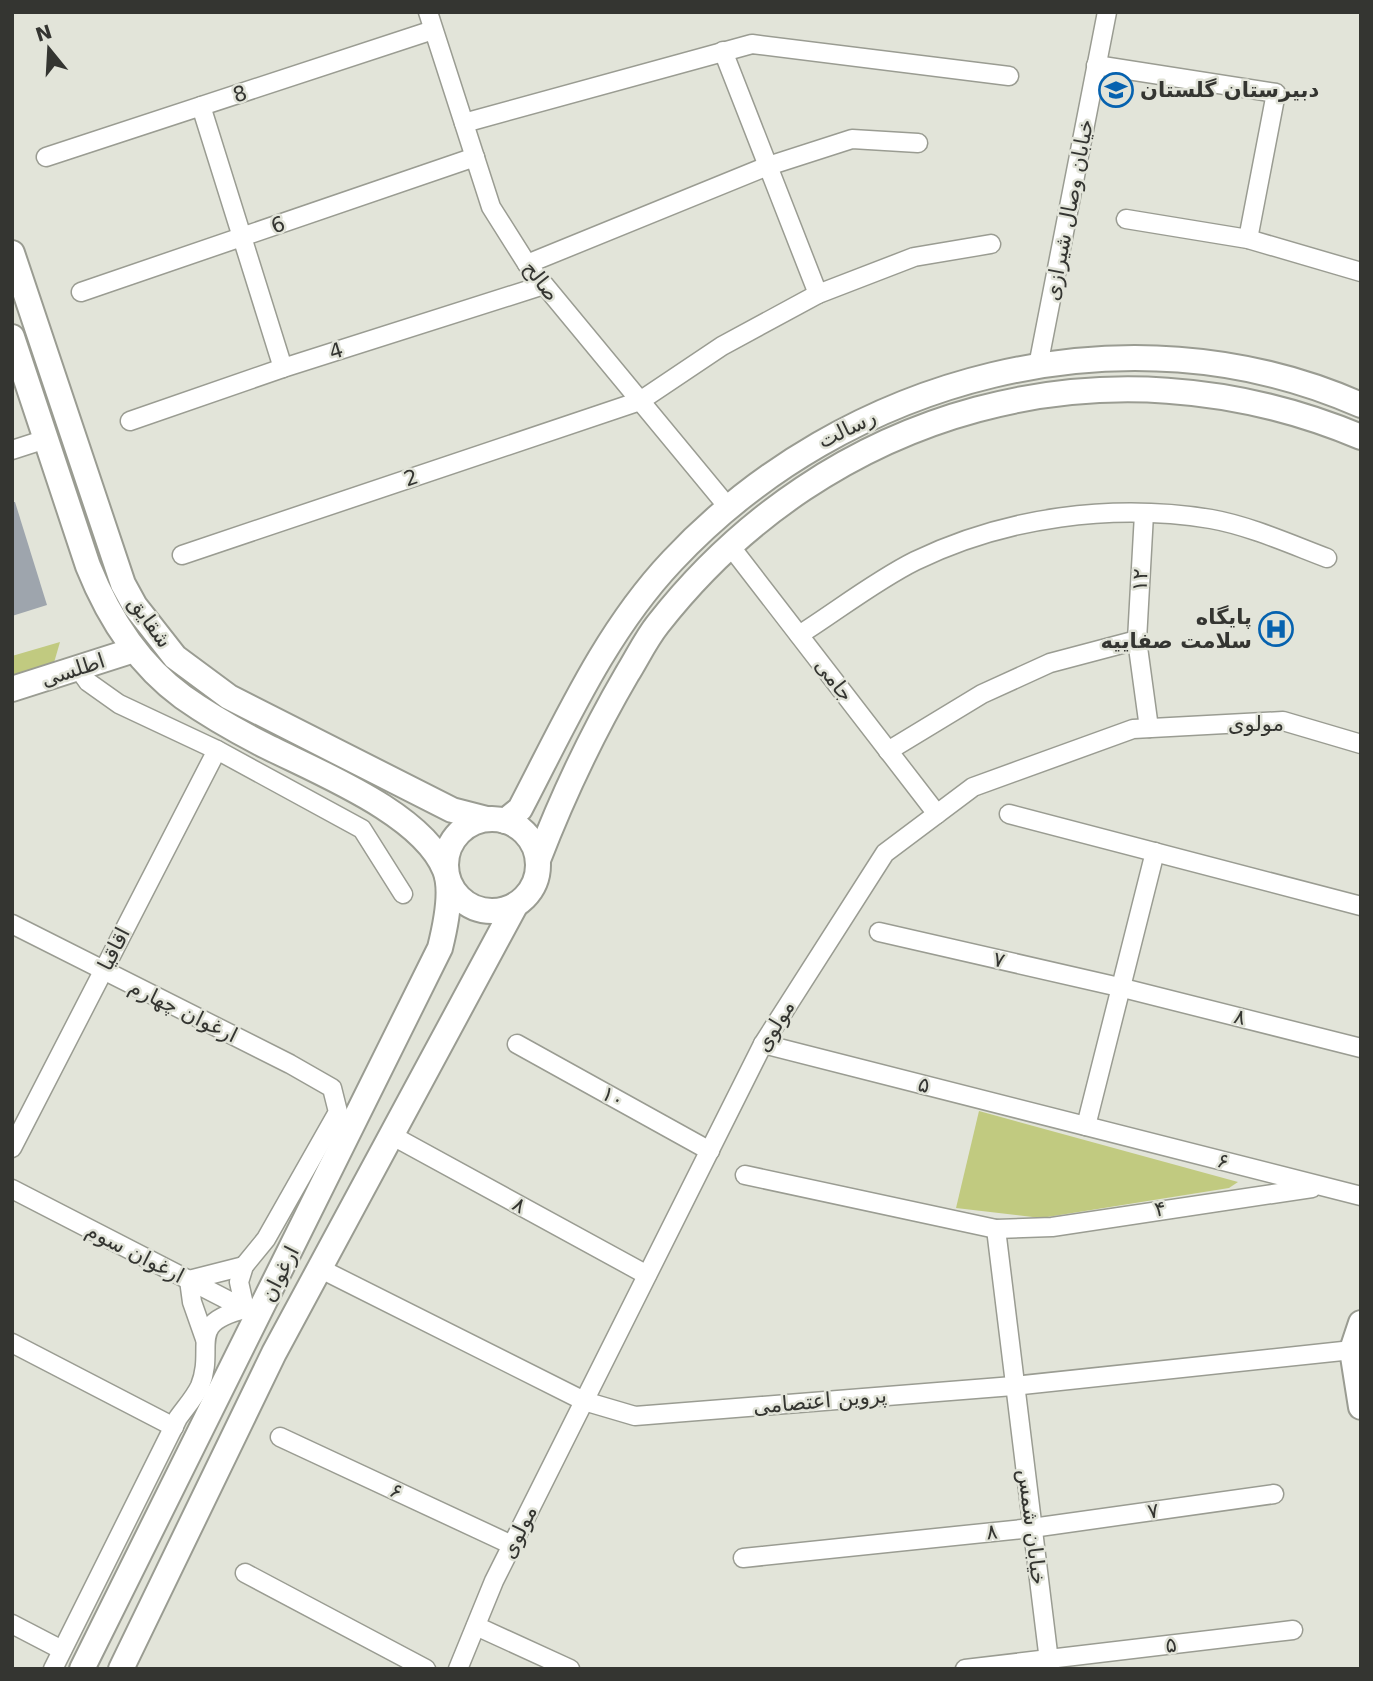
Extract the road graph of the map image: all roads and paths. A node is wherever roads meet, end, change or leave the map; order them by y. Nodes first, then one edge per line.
1 (1107, 12) edge
2 (431, 21) edge
3 (723, 51) junction
4 (1096, 65) junction
5 (1009, 76) dead end
6 (201, 106) junction
7 (464, 123) junction
8 (918, 143) dead end
9 (46, 157) dead end
10 (475, 157) junction
11 (768, 166) junction
12 (1126, 219) dead end
13 (242, 237) junction
14 (1248, 239) junction
15 (991, 244) dead end
16 (12, 253) edge
17 (527, 264) junction
18 (1361, 272) edge
19 (544, 285) junction
20 (81, 292) dead end
21 (818, 294) junction
22 (12, 337) edge
23 (1038, 366) junction
24 (283, 368) junction
25 (1040, 396) junction
26 (640, 401) junction
27 (1361, 405) edge
28 (130, 421) dead end
29 (71, 431) junction
30 (1361, 437) edge
31 (46, 439) junction
32 (12, 450) edge
33 (728, 507) junction
34 (1143, 514) junction
35 (731, 547) junction
36 (182, 555) dead end
37 (1327, 558) dead end
38 (799, 635) junction
39 (1137, 640) junction
40 (134, 650) junction
41 (78, 668) junction
42 (12, 689) edge
43 (1149, 728) junction
44 (1361, 744) edge
45 (217, 750) junction
46 (888, 751) junction
47 (937, 814) junction
48 (1009, 814) dead end
49 (496, 820) junction
50 (1155, 852) junction
51 (538, 860) junction
52 (446, 871) junction
53 (403, 894) dead end
54 (515, 906) junction
55 (1361, 906) edge
56 (12, 924) edge
57 (878, 932) dead end
58 (103, 971) junction
59 (1119, 987) junction
60 (517, 1044) dead end
61 (763, 1044) junction
62 (1361, 1048) edge
63 (1086, 1126) junction
64 (391, 1135) junction
65 (12, 1148) edge
66 (710, 1151) junction
67 (745, 1175) dead end
68 (1323, 1186) junction
69 (12, 1189) edge
70 (1361, 1196) edge
71 (996, 1229) junction
72 (244, 1266) junction
73 (319, 1269) junction
74 (647, 1275) junction
75 (189, 1280) junction
76 (252, 1313) junction
77 (1361, 1323) edge
78 (205, 1339) junction
79 (12, 1343) edge
80 (1352, 1350) junction
81 (1013, 1386) junction
82 (584, 1401) junction
83 (1361, 1407) edge
84 (174, 1427) junction
85 (280, 1437) dead end
86 (1274, 1494) dead end
87 (1032, 1528) junction
88 (512, 1545) junction
89 (743, 1558) dead end
90 (245, 1573) dead end
91 (12, 1624) edge
92 (476, 1626) junction
93 (1293, 1630) dead end
94 (62, 1650) junction
95 (1050, 1664) edge
96 (53, 1669) edge
97 (82, 1669) edge
98 (121, 1669) edge
99 (426, 1669) edge
100 (458, 1669) edge
101 (570, 1669) edge
102 (965, 1669) edge

1 - 4 street, خیابان وصال شیرازی
2 - 6 street, 8
2 - 7 street, صالح
3 - 5 street
3 - 7 street
3 - 11 street
4 - 14 street
4 - 23 street, خیابان وصال شیرازی
6 - 9 street, 8
6 - 13 street
7 - 10 street, صالح
8 - 11 street
10 - 13 street, 6
10 - 17 street, صالح
11 - 17 street
11 - 21 street
12 - 14 street
13 - 20 street, 6
13 - 24 street
14 - 18 street
15 - 21 street, 2
16 - 29 main road, شقایق
17 - 19 street, صالح
19 - 24 street, 4
19 - 26 street, صالح
21 - 26 street, 2
22 - 31 main road, شقایق
23 - 25 main road
23 - 27 main road, رسالت
23 - 33 main road, رسالت
24 - 28 street, 4
25 - 30 main road, رسالت
25 - 35 main road, رسالت
26 - 33 street, صالح
26 - 36 street, 2
29 - 31 main road
29 - 49 main road, شقایق
31 - 32 street
31 - 40 main road, شقایق
33 - 49 main road, رسالت
34 - 37 street
34 - 38 street
34 - 39 street, ۱۲
35 - 38 street, جامی
35 - 51 main road, رسالت
38 - 46 street, جامی
39 - 43 street, ۱۲
39 - 46 street
40 - 41 main road, اطلسی
40 - 52 main road, شقایق
41 - 42 main road, اطلسی
41 - 45 street
43 - 44 street, مولوی
43 - 47 street, مولوی
45 - 53 street
45 - 58 street, اقاقیا
46 - 47 street, جامی
47 - 61 street, مولوی
48 - 50 street
49 - 51 main road
49 - 52 main road
50 - 55 street
50 - 59 street
51 - 54 main road
52 - 54 main road
52 - 76 main road, ارغوان
54 - 64 main road, ارغوان
56 - 58 street, ارغوان چهارم
57 - 59 street, ۷
58 - 65 street, اقاقیا
58 - 72 street, ارغوان چهارم
59 - 62 street, ۸
59 - 63 street
60 - 66 street, ۱۰
61 - 63 street, ۵
61 - 66 street, مولوی
63 - 68 street, ۶
64 - 73 main road, ارغوان
64 - 74 street, ۸
66 - 74 street, مولوی
67 - 71 street, ۴
68 - 70 street, ۶
68 - 71 street, ۴
69 - 75 street, ارغوان سوم
71 - 81 street, خیابان شمس
72 - 75 street
72 - 76 street
73 - 82 street, پروین اعتصامی
73 - 98 main road, ارغوان
74 - 82 street, مولوی
75 - 76 street, ارغوان سوم
75 - 78 street
76 - 78 street
76 - 97 main road, ارغوان
77 - 80 main road
78 - 84 street
79 - 84 street
80 - 81 street, پروین اعتصامی
80 - 83 main road
81 - 82 street, پروین اعتصامی
81 - 87 street, خیابان شمس
82 - 88 street, مولوی
84 - 94 street
85 - 88 street, ۶
86 - 87 street, ۷
87 - 89 street, ۸
87 - 95 street, خیابان شمس
88 - 92 street, مولوی
90 - 99 street
91 - 94 street
92 - 100 street, مولوی
92 - 101 street
93 - 95 street, ۵
94 - 96 street
95 - 102 street

